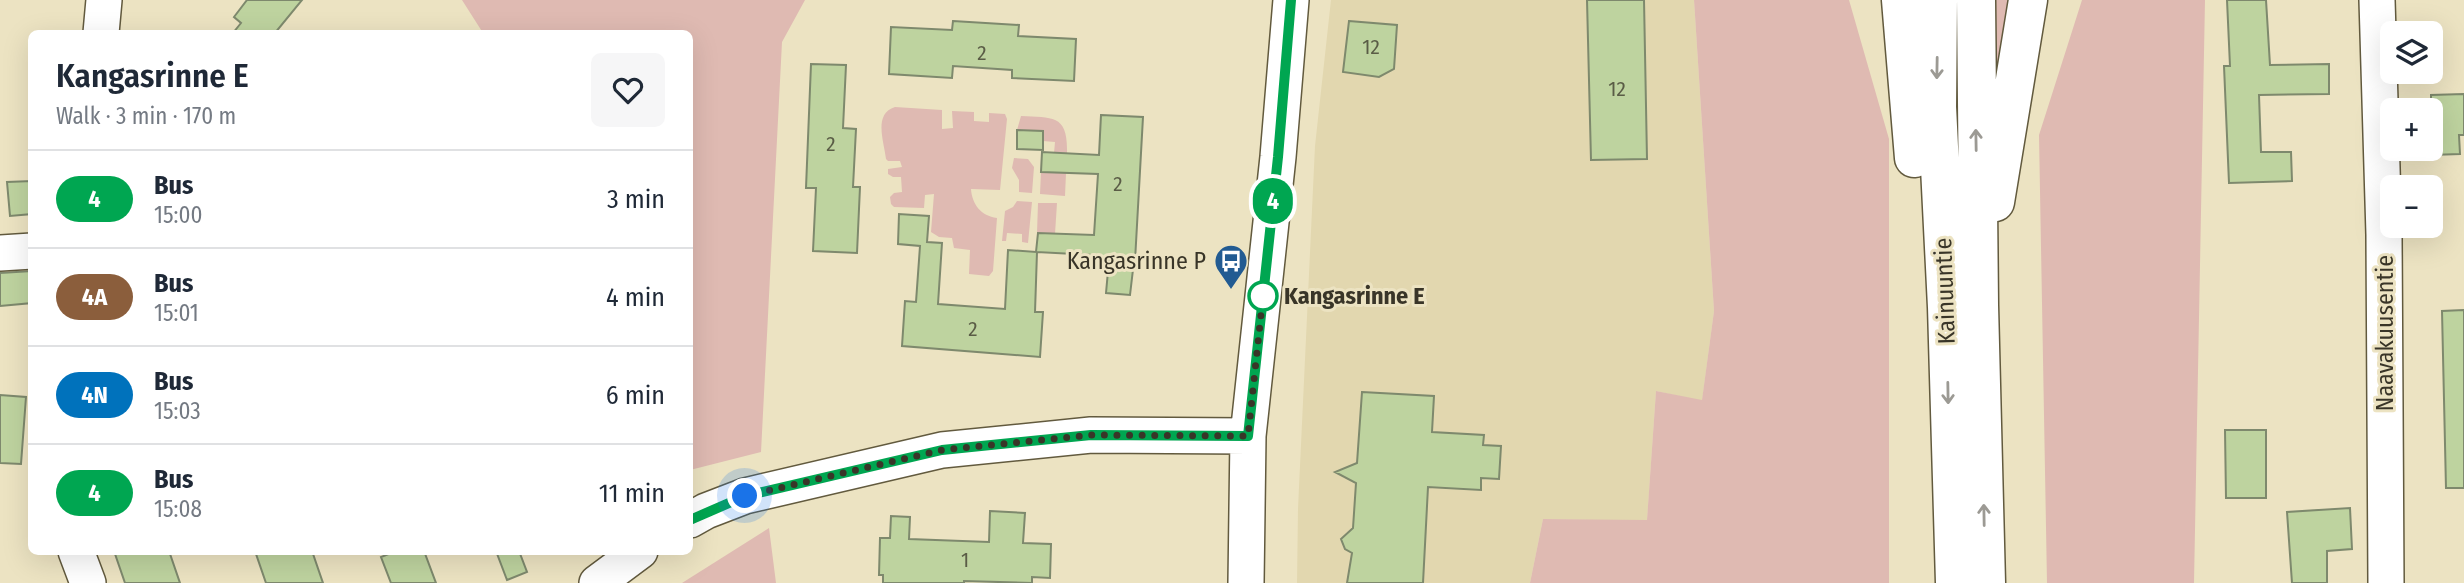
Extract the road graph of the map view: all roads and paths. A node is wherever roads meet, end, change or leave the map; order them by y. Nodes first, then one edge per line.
1 (104, 0) edge
2 (1291, 0) edge
3 (1901, 0) edge
4 (1938, 0) edge
5 (1976, 0) edge
6 (2028, 0) edge
7 (2377, 0) edge
8 (102, 30) edge
9 (28, 251) edge
10 (0, 253) edge
11 (1963, 306) junction
12 (1248, 436) junction
13 (693, 518) edge
14 (78, 555) edge
15 (635, 555) edge
16 (88, 583) edge
17 (597, 583) edge
18 (1246, 583) edge
19 (1955, 583) edge
20 (1986, 583) edge
21 (2386, 583) edge

1 - 8 street
2 - 12 street
3 - 11 highway
4 -> 11 highway, Kainuuntie
11 -> 5 highway, Kainuuntie
6 - 11 highway
7 - 21 street, Naavakuusentie
9 - 10 street
11 -> 19 highway, Kainuuntie
20 -> 11 highway, Kainuuntie
12 - 13 street
12 - 18 street
14 - 16 street
15 - 17 street

